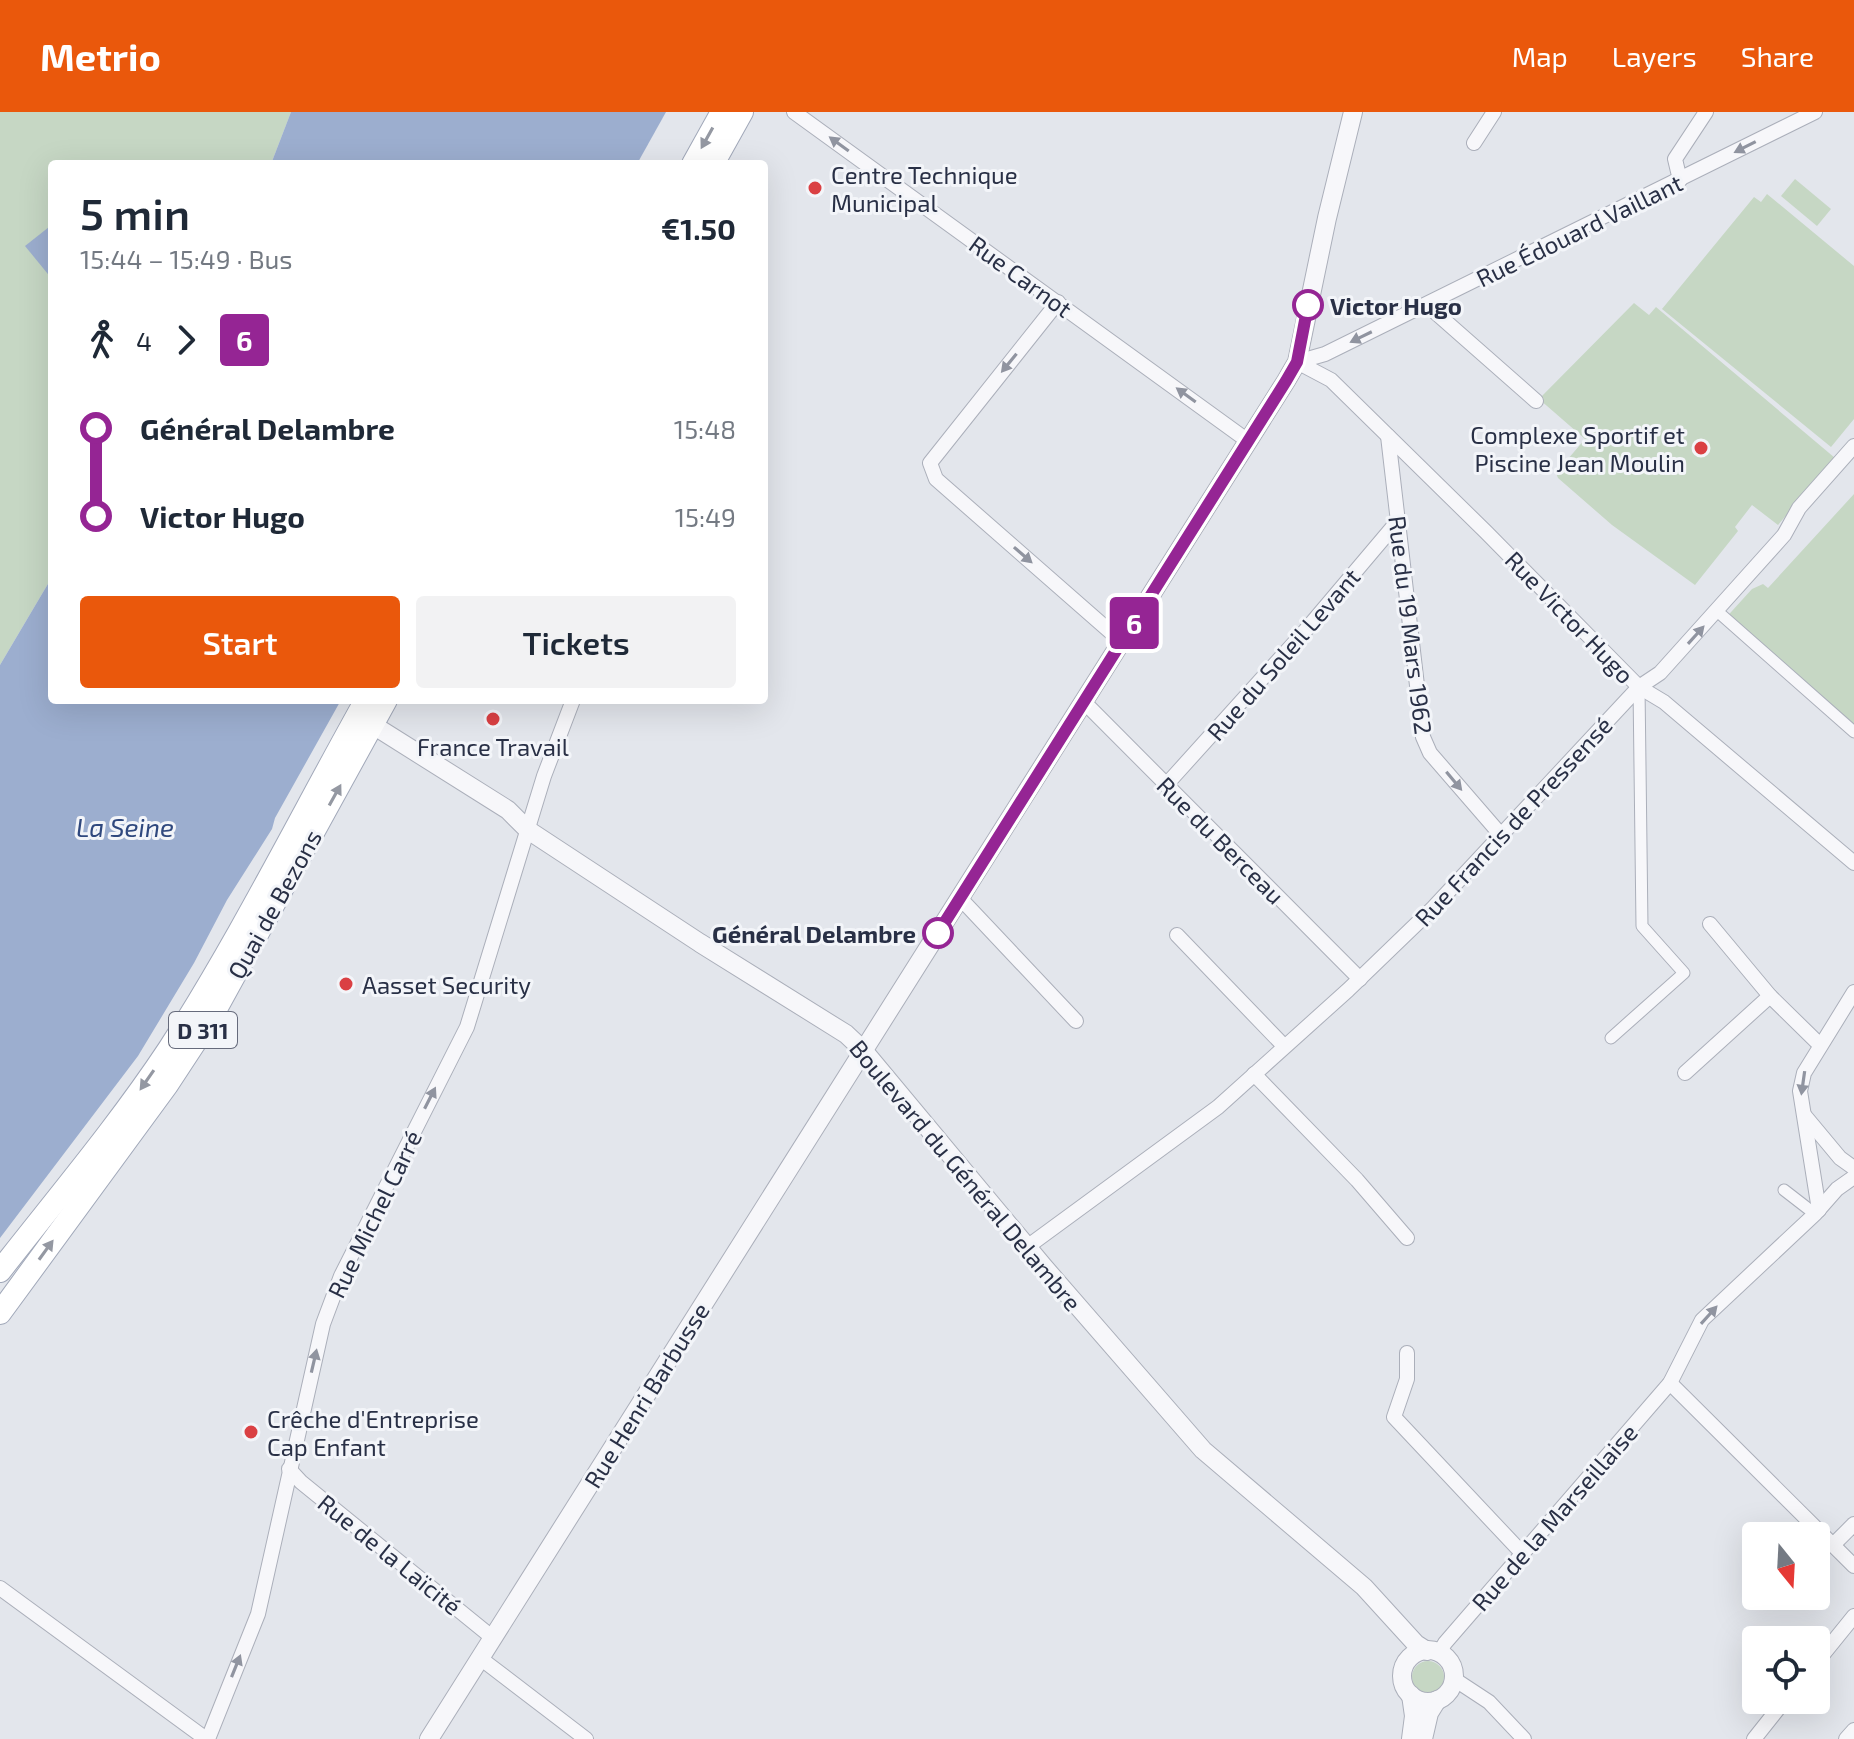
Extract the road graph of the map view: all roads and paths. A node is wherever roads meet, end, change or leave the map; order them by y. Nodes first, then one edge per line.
1 (722, 112) edge
2 (742, 112) edge
3 (794, 112) edge
4 (1353, 112) edge
5 (1494, 112) edge
6 (1706, 112) edge
7 (1815, 112) edge
8 (1474, 143) dead end
9 (695, 160) edge
10 (715, 160) edge
11 (1680, 180) junction
12 (1058, 302) junction
13 (1427, 305) junction
14 (1297, 362) junction
15 (1536, 401) dead end
16 (1388, 436) junction
17 (1248, 441) junction
18 (1854, 446) edge
19 (1398, 521) junction
20 (1717, 611) junction
21 (1122, 642) junction
22 (1639, 687) junction
23 (1083, 701) junction
24 (571, 704) edge
25 (365, 713) edge
26 (1854, 732) edge
27 (1166, 785) junction
28 (528, 830) junction
29 (1501, 835) junction
30 (1854, 863) edge
31 (960, 898) junction
32 (1710, 924) dead end
33 (1177, 935) dead end
34 (1360, 979) junction
35 (1854, 992) edge
36 (1770, 996) junction
37 (1076, 1021) dead end
38 (1611, 1038) dead end
39 (1820, 1045) junction
40 (1284, 1046) junction
41 (863, 1050) junction
42 (1685, 1073) dead end
43 (1254, 1074) junction
44 (1805, 1116) junction
45 (1854, 1168) edge
46 (1854, 1177) edge
47 (1784, 1190) dead end
48 (1817, 1212) junction
49 (1407, 1238) dead end
50 (1027, 1247) junction
51 (0, 1271) edge
52 (0, 1313) edge
53 (1407, 1353) dead end
54 (1670, 1383) junction
55 (289, 1469) junction
56 (1854, 1524) edge
57 (1833, 1545) junction
58 (1522, 1553) junction
59 (1854, 1566) edge
60 (0, 1588) edge
61 (1386, 1612) junction
62 (1854, 1616) edge
63 (493, 1638) junction
64 (1830, 1646) edge
65 (1433, 1652) junction
66 (480, 1658) junction
67 (1407, 1662) junction
68 (1454, 1679) junction
69 (1470, 1691) junction
70 (1411, 1695) junction
71 (1441, 1698) junction
72 (1774, 1714) edge
73 (1854, 1730) edge
74 (207, 1739) edge
75 (429, 1739) edge
76 (586, 1739) edge
77 (1411, 1739) edge
78 (1423, 1739) edge
79 (1524, 1739) edge
80 (1754, 1739) edge
81 (1846, 1739) edge

1 -> 9 main road
2 - 10 main road
12 -> 3 street, Rue Carnot
4 - 14 street
5 - 8 street
6 - 11 street
7 -> 11 street, Rue Édouard Vaillant
11 - 13 street, Rue Édouard Vaillant
17 -> 12 street, Rue Carnot
12 -> 21 street
13 -> 14 street, Rue Édouard Vaillant
13 - 15 street
14 - 16 street, Rue Victor Hugo
14 - 17 street, Rue Henri Barbusse
16 - 19 street, Rue du 19 Mars 1962
16 - 22 street, Rue Victor Hugo
17 - 21 street, Rue Henri Barbusse
18 - 20 street, Rue Francis de Pressensé
19 - 27 street, Rue du Soleil Levant
19 -> 29 street, Rue du 19 Mars 1962
22 -> 20 street, Rue Francis de Pressensé
20 - 26 street
21 - 23 street, Rue Henri Barbusse
22 - 29 street, Rue Francis de Pressensé
22 - 30 street, Rue Victor Hugo
22 - 38 street
23 - 27 street, Rue du Berceau
23 - 31 street, Rue Henri Barbusse
24 - 28 street, Rue Michel Carré
25 - 28 street, Boulevard du Général Delambre
25 -> 51 main road, Quai de Bezons / D 311
52 -> 25 main road, Quai de Bezons / D 311
27 - 34 street, Rue du Berceau
28 - 41 street, Boulevard du Général Delambre
55 -> 28 street, Rue Michel Carré
29 - 34 street, Rue Francis de Pressensé
31 - 37 street
31 - 41 street, Rue Henri Barbusse
32 - 36 street
33 - 40 street
34 - 40 street, Rue Francis de Pressensé
35 - 39 street
36 - 39 street
36 - 42 street
39 -> 44 street
40 - 43 street, Rue Francis de Pressensé
41 - 50 street, Boulevard du Général Delambre
41 - 63 street, Rue Henri Barbusse
43 - 49 street
43 - 50 street, Rue Francis de Pressensé
44 - 45 street
44 - 48 street
46 - 48 street, Rue de la Marseillaise
47 - 48 street
54 -> 48 street, Rue de la Marseillaise
50 - 61 street, Boulevard du Général Delambre
53 - 58 street
54 - 57 street
54 - 58 street, Rue de la Marseillaise
55 - 63 street, Rue de la Laïcité
74 -> 55 street, Rue Michel Carré
56 - 57 street
57 - 59 street
58 - 65 street, Rue de la Marseillaise
60 - 74 street
61 - 65 street, Boulevard du Général Delambre
61 - 67 street, Boulevard du Général Delambre
62 - 64 street
63 - 66 street, Rue Henri Barbusse
65 - 67 street
65 - 68 street
66 - 75 street, Rue Henri Barbusse
66 - 76 street
67 - 70 street
68 - 69 street
68 - 71 street
69 - 71 street
69 - 79 street
70 - 71 street
70 - 77 street
71 - 78 street
72 - 80 street
73 - 81 street

